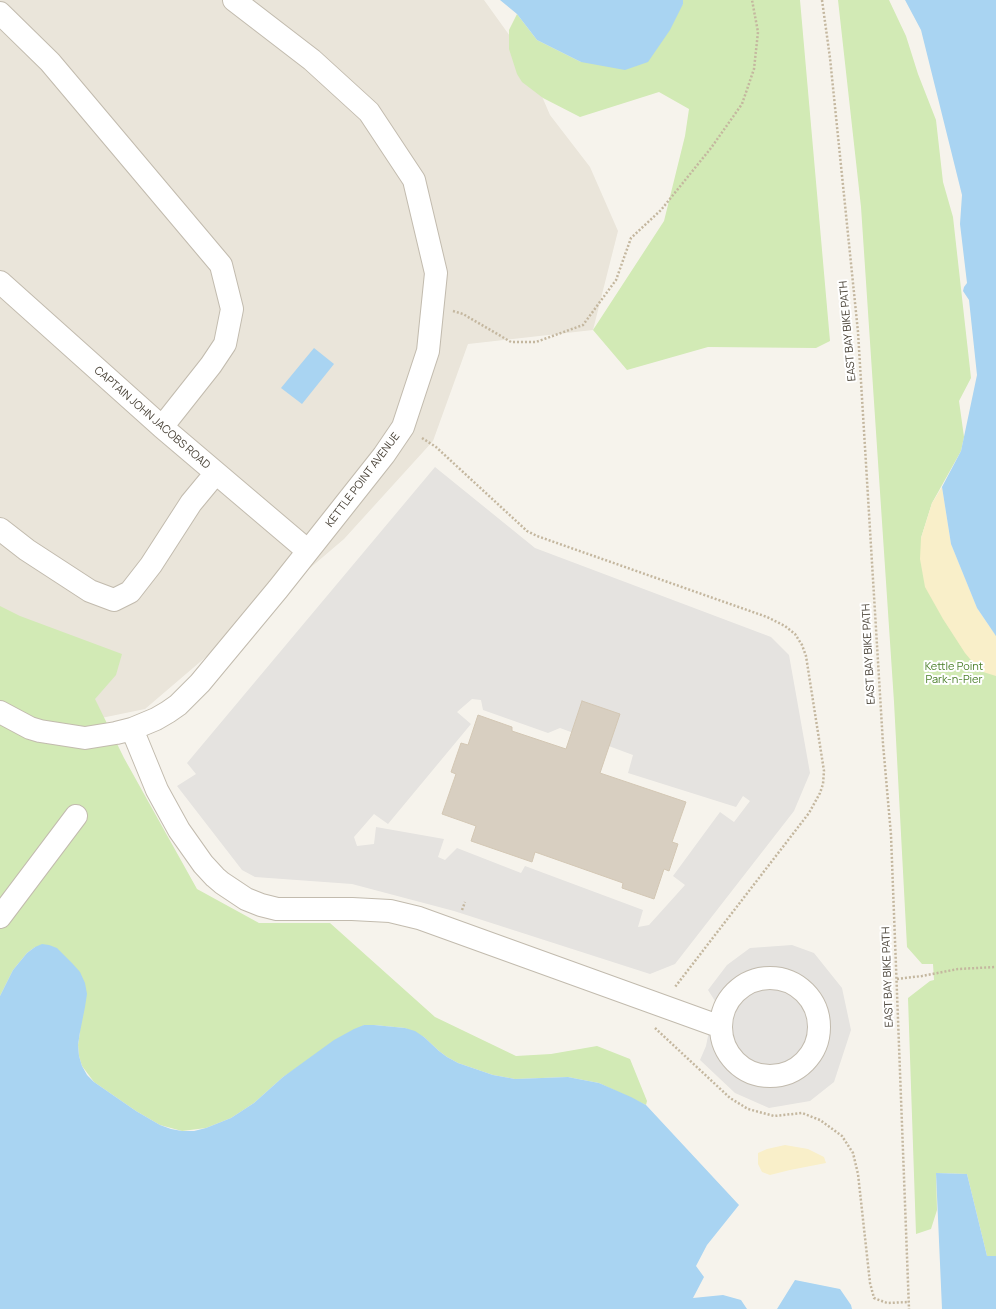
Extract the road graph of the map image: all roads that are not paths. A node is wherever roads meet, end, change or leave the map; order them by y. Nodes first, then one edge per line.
1 (234, 0) edge
2 (0, 13) edge
3 (0, 282) edge
4 (162, 428) junction
5 (215, 474) junction
6 (0, 529) edge
7 (308, 551) junction
8 (0, 712) edge
9 (132, 729) junction
10 (76, 816) dead end
11 (0, 917) edge
12 (721, 1027) junction

1 - 7 street, KETTLE POINT AVENUE
2 - 4 street
3 - 4 street, CAPTAIN JOHN JACOBS ROAD
4 - 5 street, CAPTAIN JOHN JACOBS ROAD
5 - 6 street
5 - 7 street, CAPTAIN JOHN JACOBS ROAD
7 - 9 street, KETTLE POINT AVENUE
8 - 9 street, KETTLE POINT AVENUE
9 - 12 street
10 - 11 street
12 - 12 street

